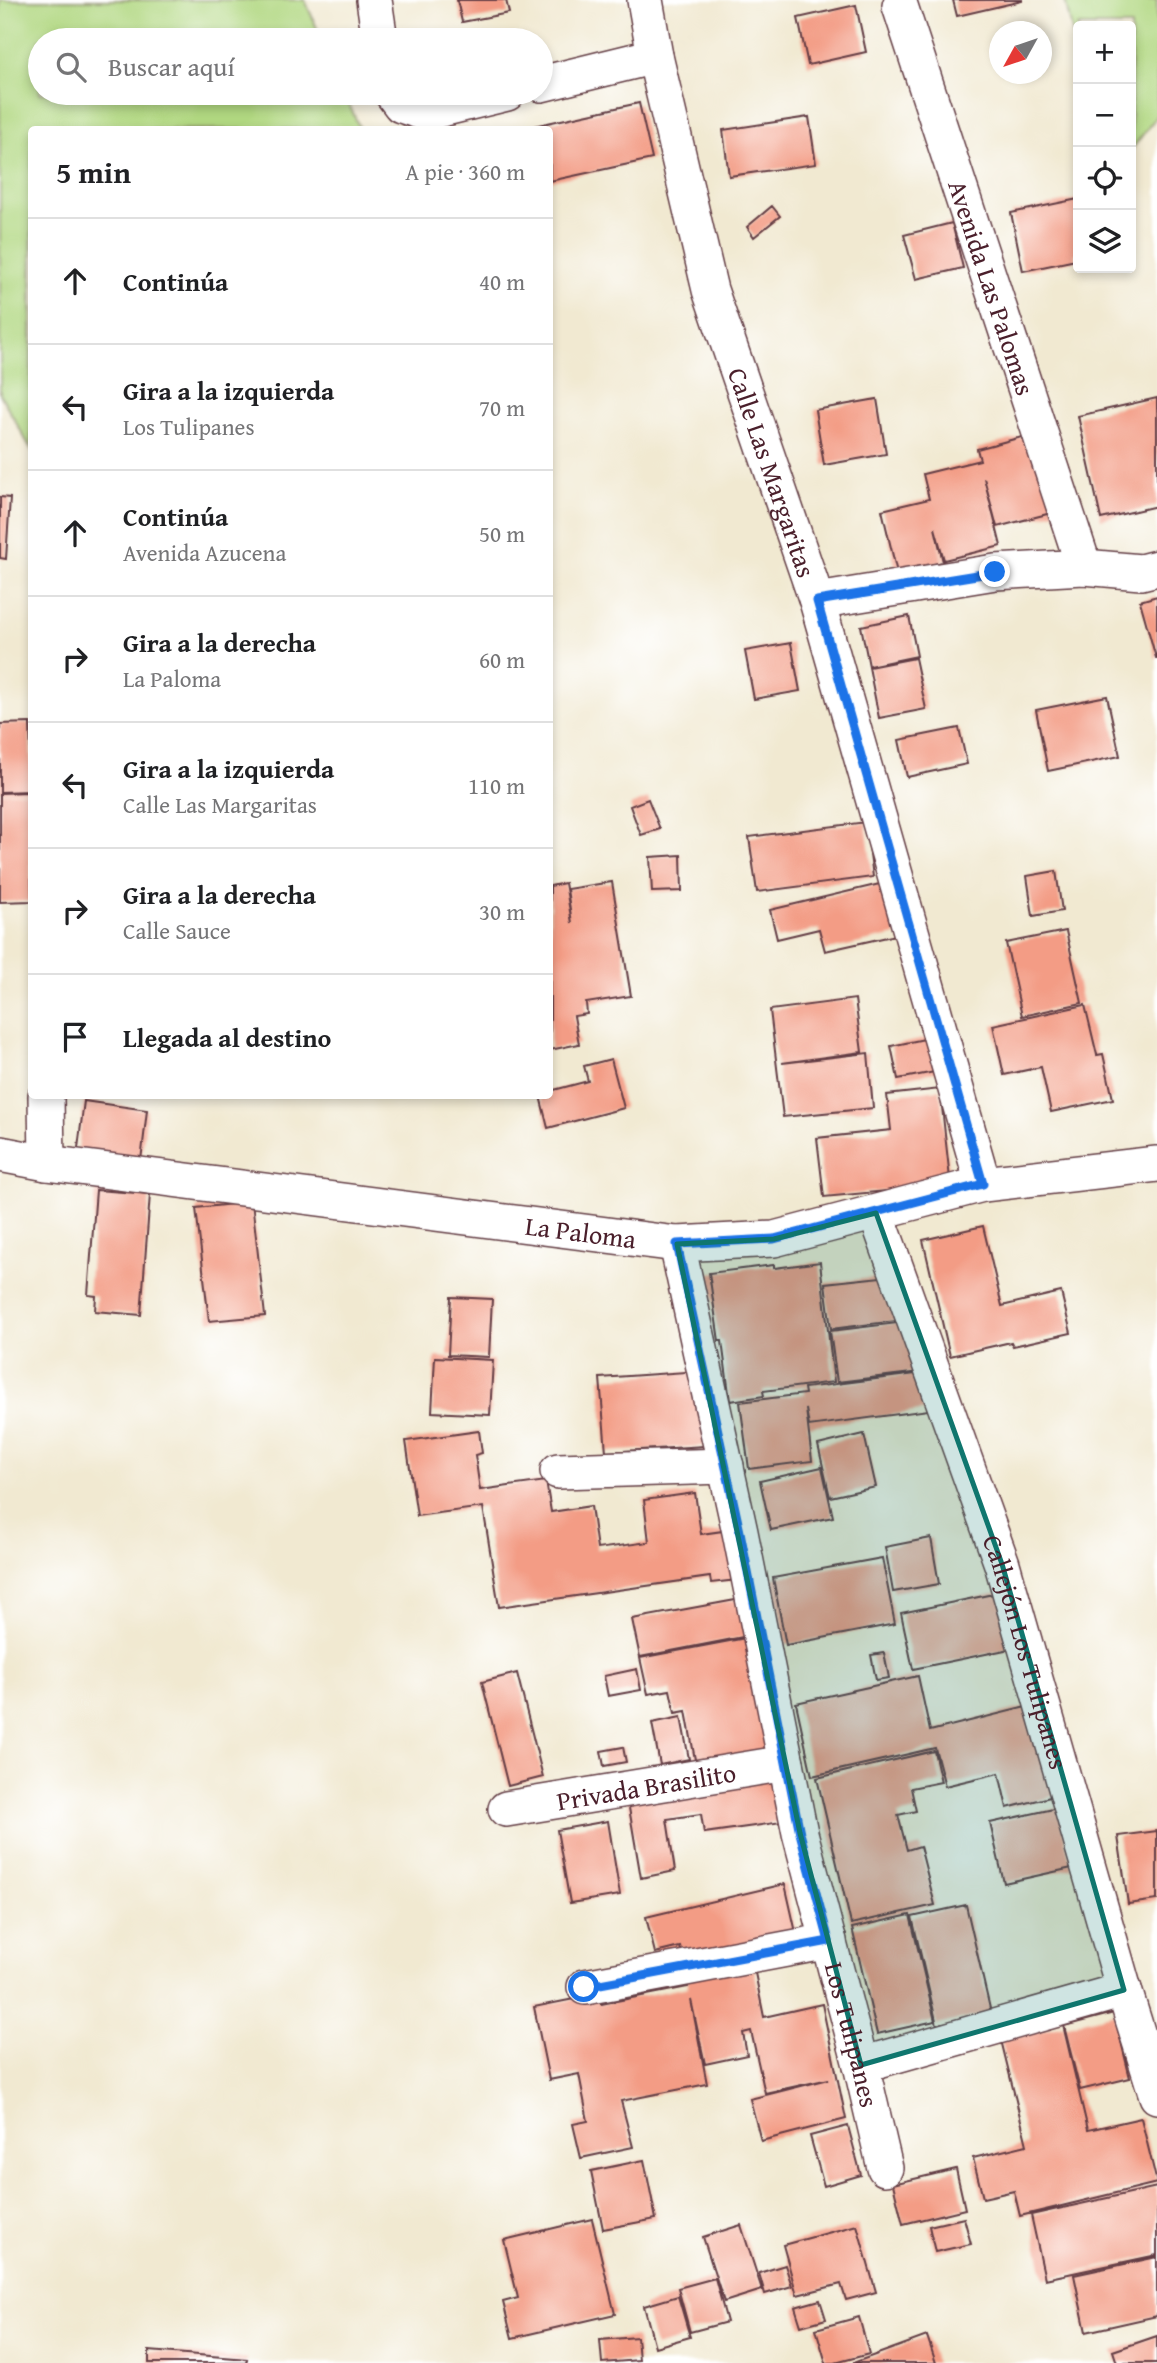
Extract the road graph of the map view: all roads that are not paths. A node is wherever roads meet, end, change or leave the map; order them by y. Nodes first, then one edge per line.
1 (374, 0) edge
2 (645, 0) edge
3 (900, 6) dead end
4 (378, 28) edge
5 (655, 56) junction
6 (553, 81) edge
7 (401, 105) edge
8 (458, 105) edge
9 (1084, 567) junction
10 (1157, 568) edge
11 (817, 601) junction
12 (46, 1099) edge
13 (0, 1154) edge
14 (47, 1163) junction
15 (1157, 1164) edge
16 (983, 1184) junction
17 (876, 1213) junction
18 (677, 1244) junction
19 (726, 1466) junction
20 (558, 1471) dead end
21 (786, 1763) junction
22 (506, 1809) dead end
23 (829, 1941) junction
24 (584, 1987) dead end
25 (1124, 1990) junction
26 (862, 2065) junction
27 (1157, 2096) edge
28 (885, 2168) dead end

1 - 4 street
2 - 5 street, Calle Las Margaritas
3 - 9 street, Avenida Las Palomas
5 - 6 street
5 - 11 street, Calle Las Margaritas
7 - 8 street
9 - 10 street
9 - 11 street
11 - 16 street, Calle Las Margaritas
12 - 14 street
13 - 14 street, La Paloma
14 - 18 street, La Paloma
15 - 16 street, La Paloma
16 - 17 street, La Paloma
17 - 18 street, La Paloma
17 - 25 street, Callejón Los Tulipanes
18 - 19 street, Los Tulipanes
19 - 20 street
19 - 21 street, Los Tulipanes
21 - 22 street, Privada Brasilito
21 - 23 street, Los Tulipanes
23 - 24 street
23 - 26 street, Los Tulipanes
25 - 26 street
25 - 27 street, Callejón Los Tulipanes
26 - 28 street, Los Tulipanes

